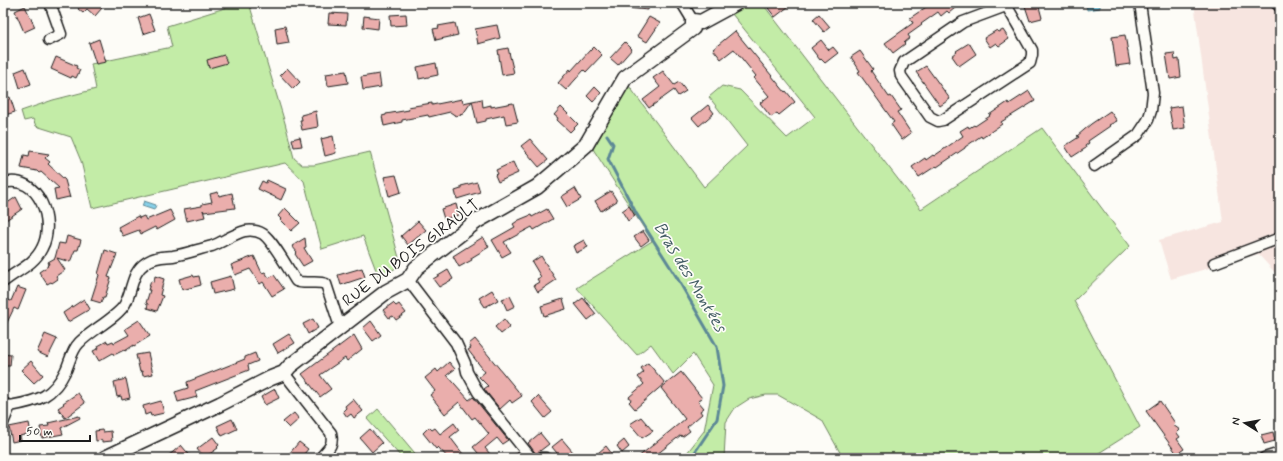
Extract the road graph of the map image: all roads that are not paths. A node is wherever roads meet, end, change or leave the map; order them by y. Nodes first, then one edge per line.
1 (50, 3) edge
2 (682, 3) edge
3 (736, 3) edge
4 (1140, 3) edge
5 (1276, 3) edge
6 (1006, 5) edge
7 (1280, 7) edge
8 (693, 21) junction
9 (49, 40) dead end
10 (1094, 166) dead end
11 (3, 183) edge
12 (1280, 238) edge
13 (1214, 263) dead end
14 (408, 280) junction
15 (3, 282) edge
16 (340, 327) junction
17 (284, 373) junction
18 (6, 404) edge
19 (3, 423) edge
20 (1280, 453) edge
21 (105, 458) edge
22 (320, 458) edge
23 (531, 458) edge
24 (542, 458) edge
25 (546, 458) edge
26 (1264, 458) edge

1 - 9 street
2 - 8 street
3 - 8 street
4 - 10 street
5 - 7 street
6 - 6 street
8 - 14 street, RUE DU BOIS GIRAULT
11 - 15 street
12 - 13 street
14 - 16 street, RUE DU BOIS GIRAULT
14 - 23 street
16 - 17 street, RUE DU BOIS GIRAULT
16 - 18 street
17 - 21 street, RUE DU BOIS GIRAULT
17 - 22 street
18 - 19 street
20 - 26 street
24 - 25 street

